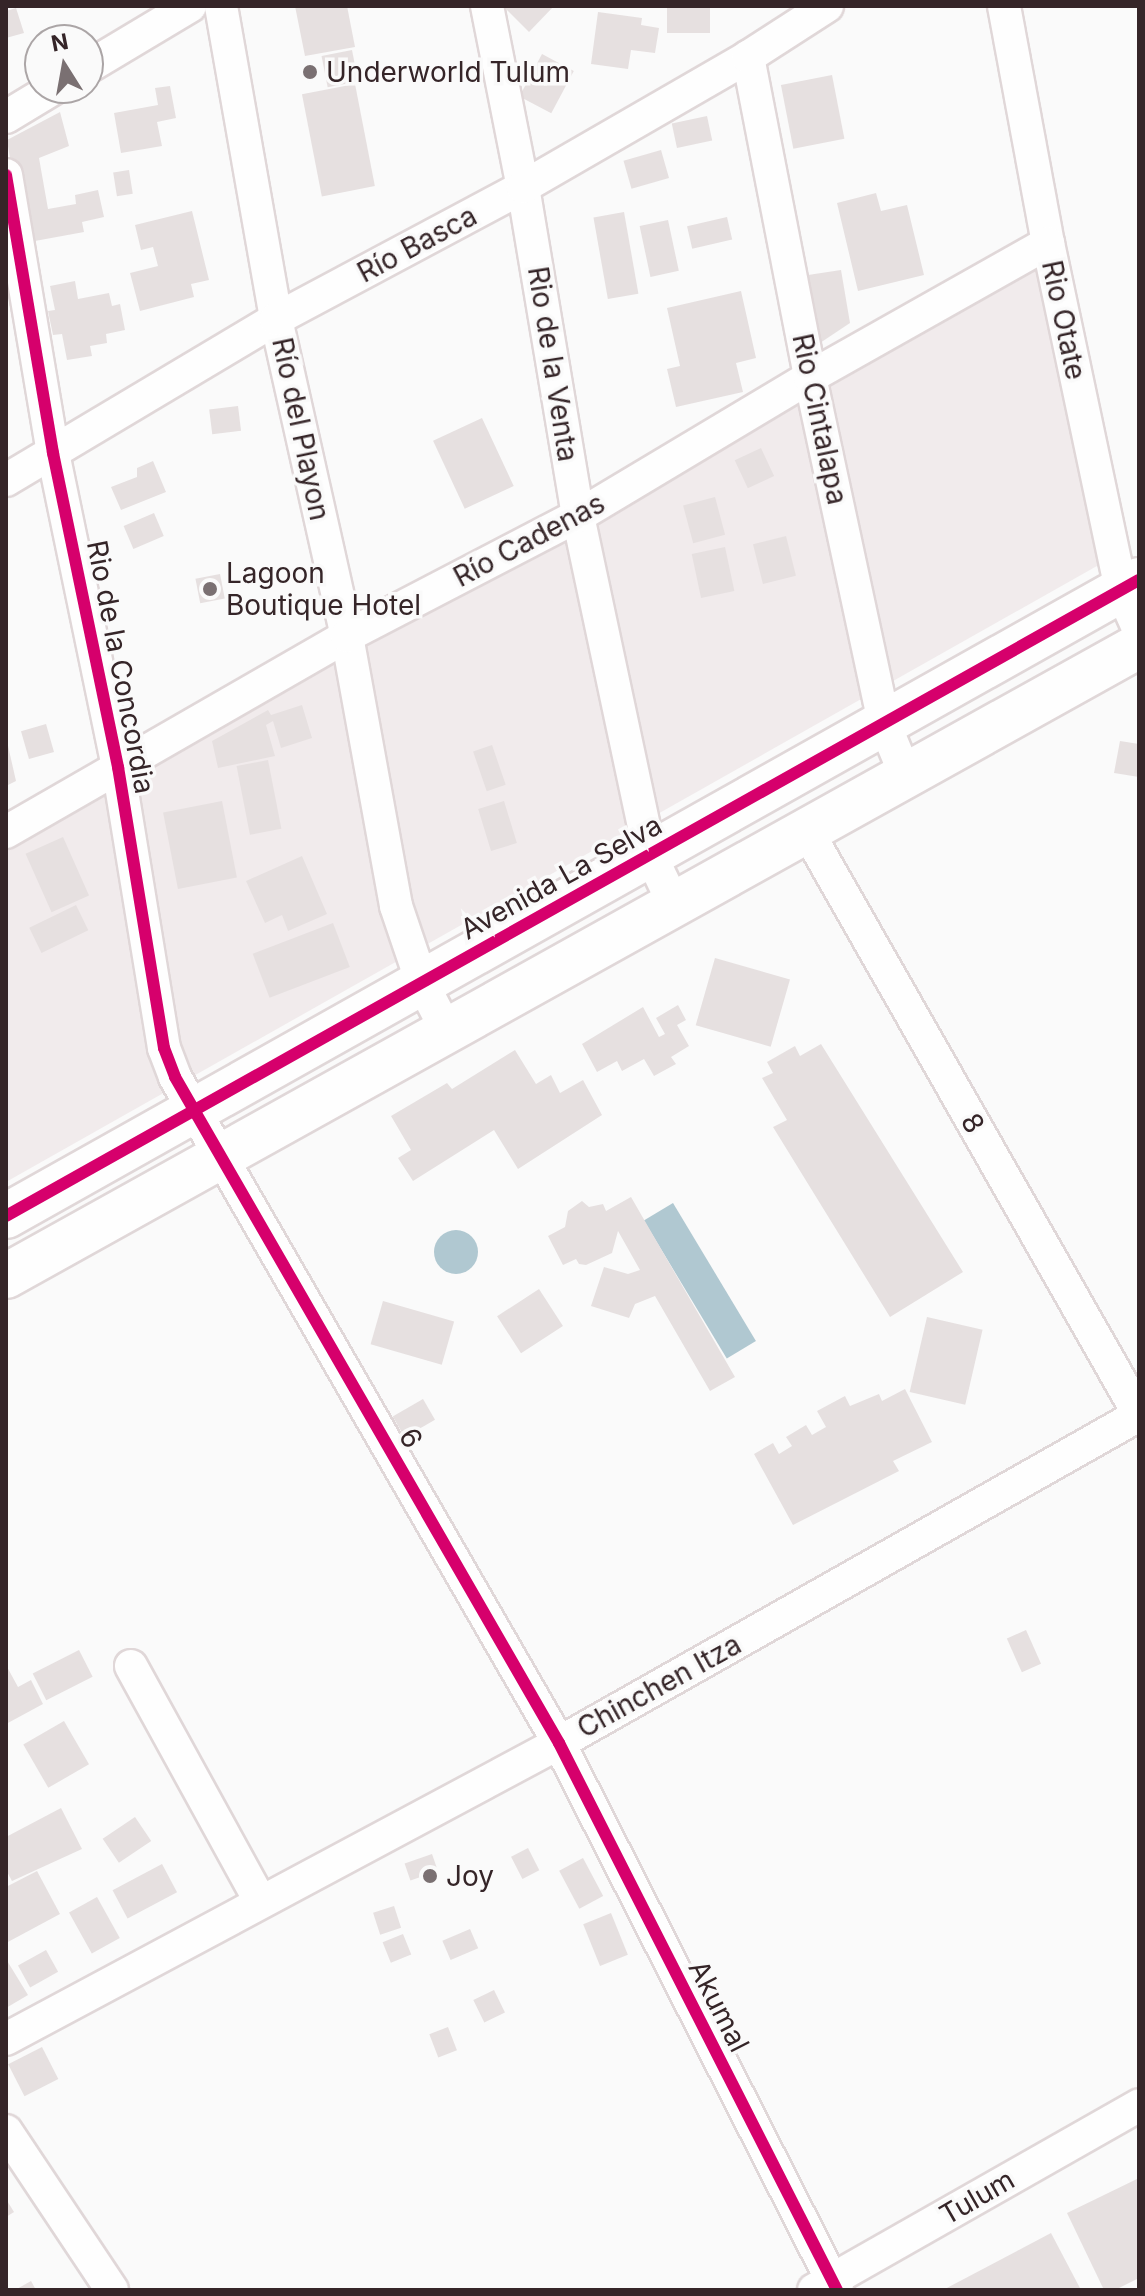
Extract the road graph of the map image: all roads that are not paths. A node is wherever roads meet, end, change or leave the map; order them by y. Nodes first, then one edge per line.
1 (190, 6) edge
2 (221, 6) edge
3 (487, 6) edge
4 (827, 6) edge
5 (1004, 6) edge
6 (104, 57) edge
7 (748, 57) junction
8 (28, 104) edge
9 (6, 117) edge
10 (6, 175) edge
11 (523, 187) junction
12 (1048, 243) junction
13 (276, 319) junction
14 (810, 377) junction
15 (53, 453) junction
16 (6, 480) edge
17 (578, 516) junction
18 (1130, 585) edge
19 (1139, 630) edge
20 (347, 636) junction
21 (1139, 646) edge
22 (884, 723) junction
23 (118, 767) junction
24 (906, 776) junction
25 (807, 831) junction
26 (6, 832) edge
27 (650, 854) junction
28 (674, 904) junction
29 (422, 983) junction
30 (447, 1031) junction
31 (193, 1111) junction
32 (220, 1157) junction
33 (6, 1216) edge
34 (6, 1276) edge
35 (1139, 1415) edge
36 (131, 1666) dead end
37 (559, 1743) junction
38 (260, 1901) junction
39 (6, 2039) edge
40 (1139, 2105) edge
41 (6, 2131) edge
42 (828, 2287) edge
43 (112, 2290) edge

1 - 6 street
2 - 13 street, Río del Playon
3 - 11 street, Rio de la Venta
4 - 7 street, Río Basca
5 - 12 street, Rio Otate
7 - 11 street, Río Basca
7 - 14 street, Rio Cintalapa
8 - 9 street
10 - 15 street, Rio de la Concordia
11 - 13 street, Río Basca
11 - 17 street, Rio de la Venta
12 - 14 street, Río Cadenas
12 - 18 street, Rio Otate
13 - 15 street, Río Basca
13 - 20 street, Río del Playon
14 - 17 street, Río Cadenas
14 - 22 street, Rio Cintalapa
15 - 16 street, Río Basca
15 - 23 street, Rio de la Concordia
17 - 20 street, Río Cadenas
17 - 27 street, Rio de la Venta
18 - 19 street, Rio Otate
18 - 22 street, Avenida La Selva
20 - 23 street, Río Cadenas
20 - 29 street, Río del Playon
21 - 24 street
22 - 24 street, Rio Cintalapa
22 - 27 street, Avenida La Selva
23 - 26 street, Río Cadenas
23 - 31 street, Rio de la Concordia
24 - 25 street
25 - 28 street
25 - 35 street, 8
27 - 28 street, Rio de la Venta
27 - 29 street, Avenida La Selva
28 - 30 street
29 - 30 street, Río del Playon
29 - 31 street, Avenida La Selva
30 - 32 street
31 - 32 street, Rio de la Concordia
31 - 33 street, Avenida La Selva
32 - 34 street
32 - 37 street, 6
35 - 37 street, Chinchen Itza
36 - 38 street
37 - 38 street, Chinchen Itza
37 - 42 street, Akumal
38 - 39 street, Chinchen Itza
40 - 42 street, Tulum
41 - 43 street

